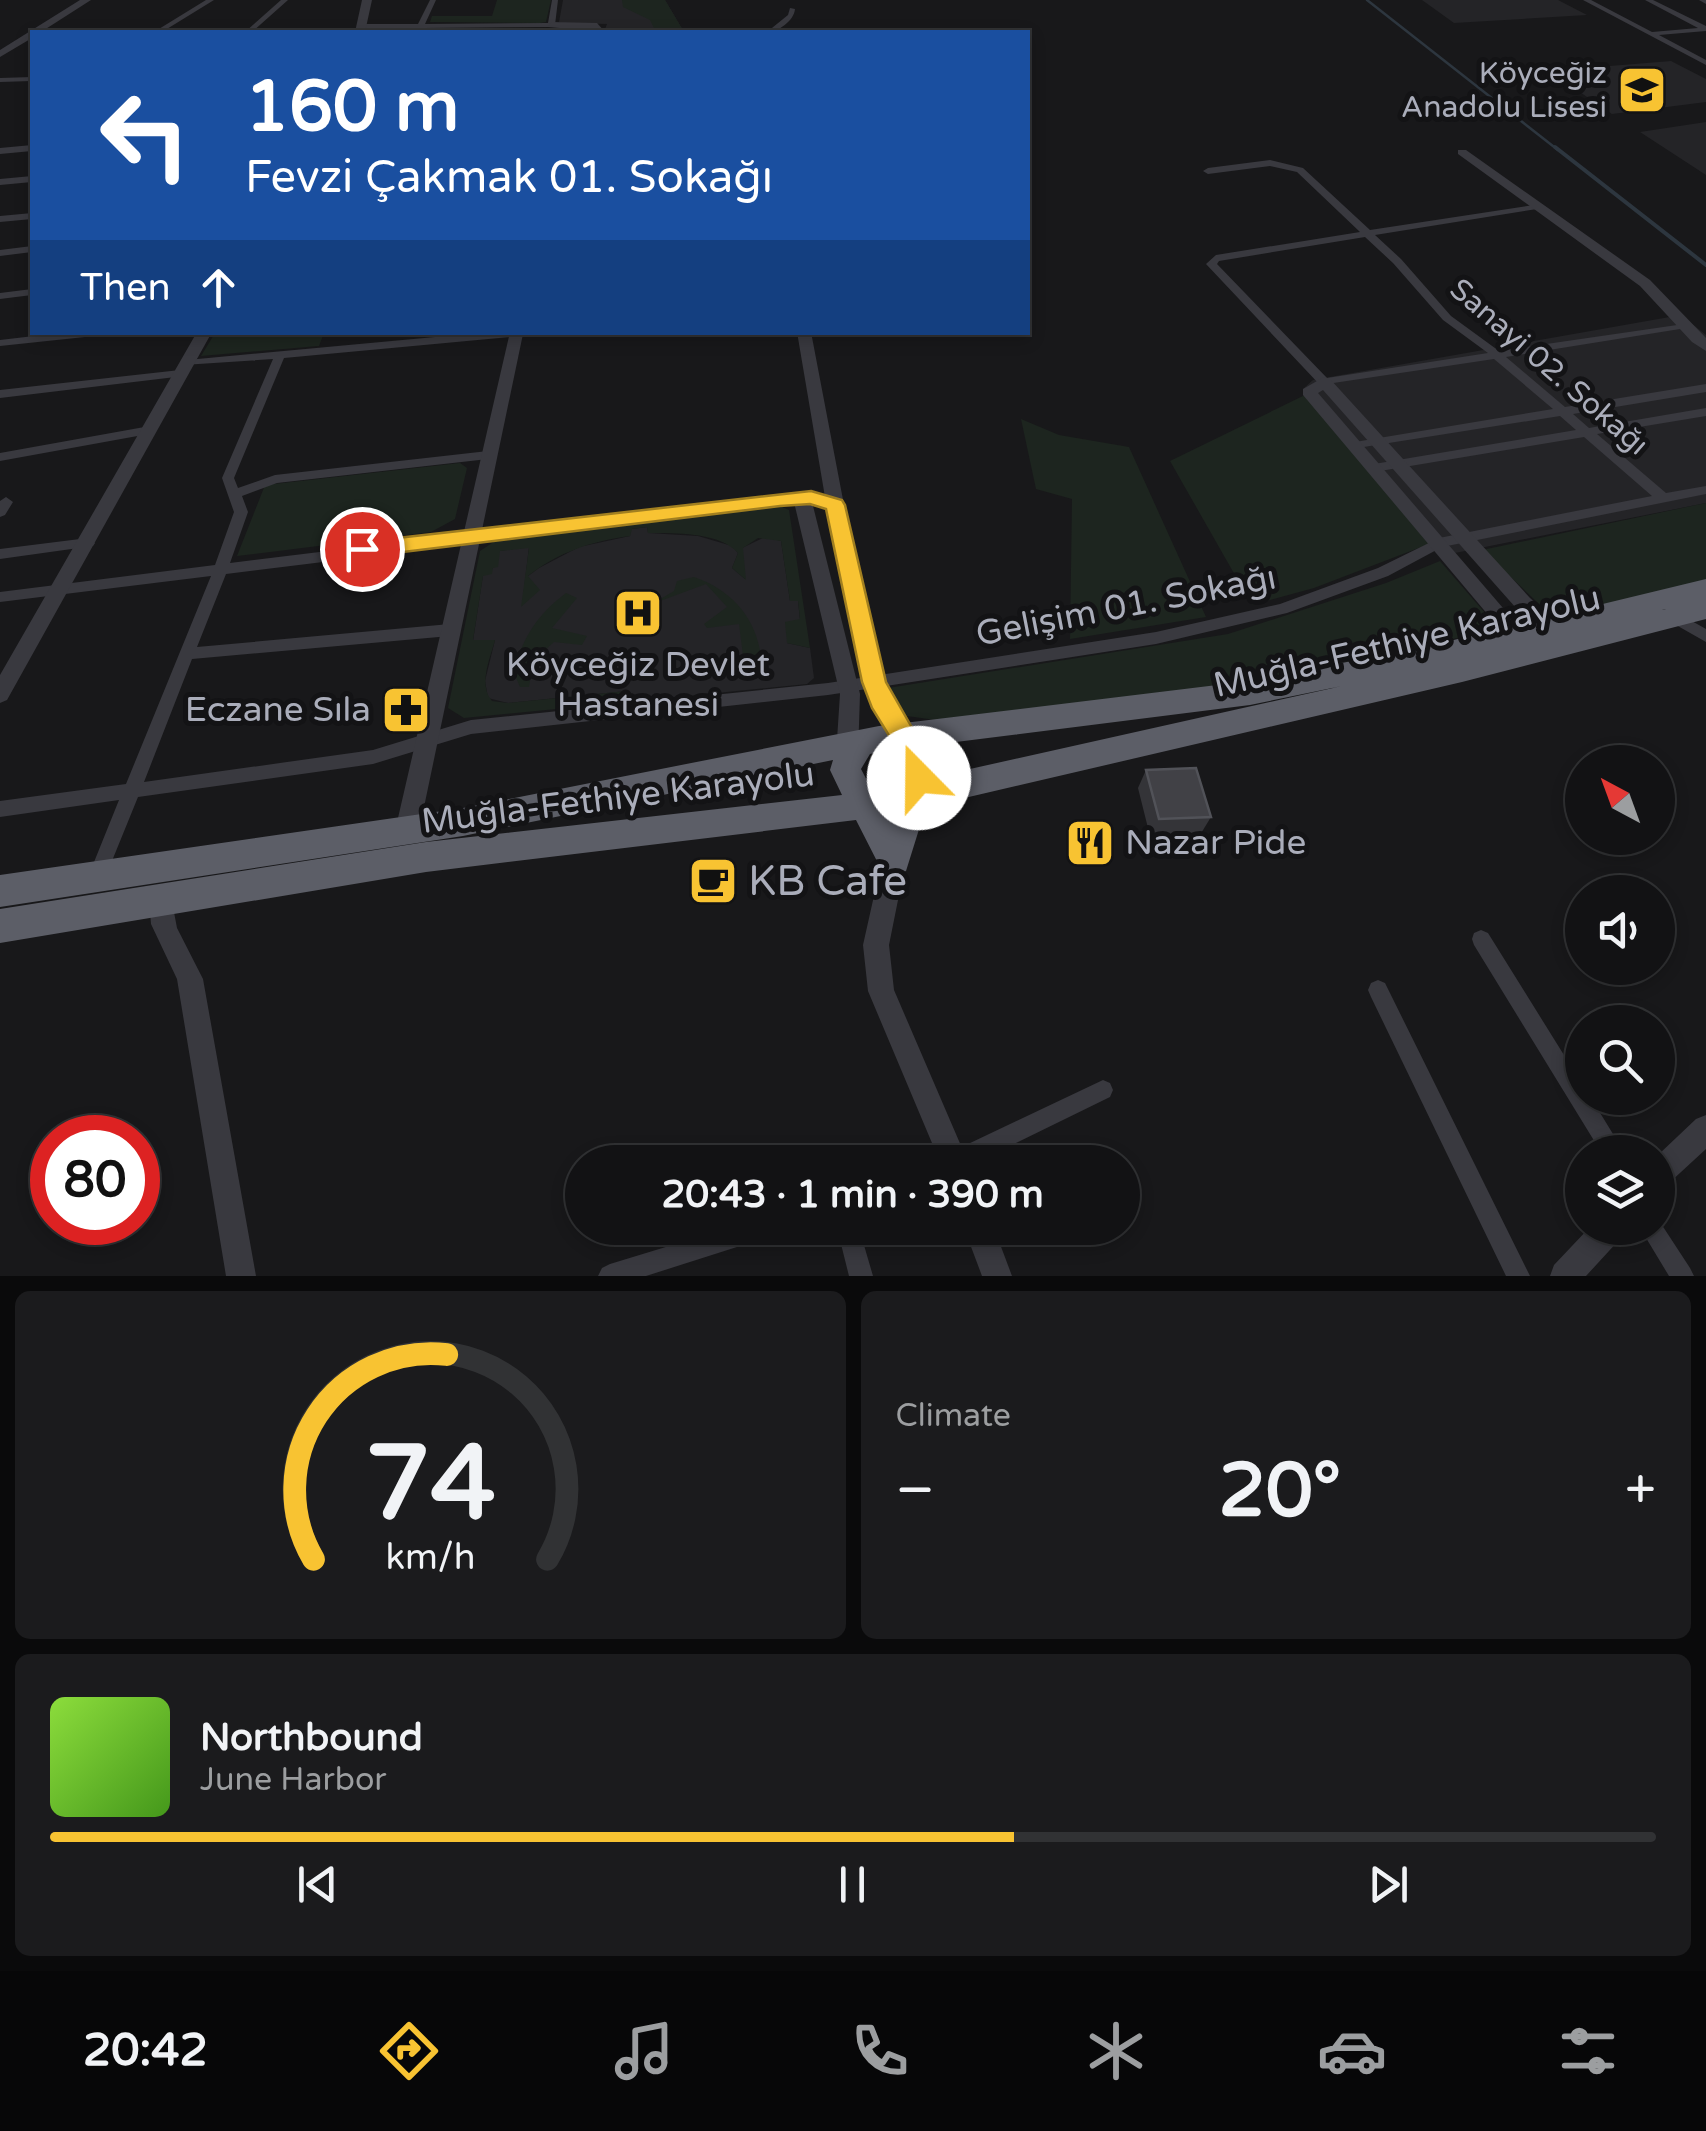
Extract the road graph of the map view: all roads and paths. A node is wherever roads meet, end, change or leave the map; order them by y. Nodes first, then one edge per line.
1 (86, 0) edge
2 (211, 0) edge
3 (286, 0) edge
4 (366, 0) edge
5 (433, 0) edge
6 (555, 0) edge
7 (1586, 0) edge
8 (1648, 0) edge
9 (792, 9) dead end
10 (551, 25) junction
11 (361, 29) edge
12 (419, 29) edge
13 (1706, 29) edge
14 (39, 30) edge
15 (161, 30) edge
16 (250, 30) edge
17 (599, 30) edge
18 (773, 30) edge
19 (1650, 34) junction
20 (30, 35) edge
21 (0, 54) edge
22 (1706, 54) edge
23 (1692, 56) junction
24 (1706, 63) edge
25 (30, 79) edge
26 (0, 80) edge
27 (30, 148) edge
28 (0, 151) edge
29 (1462, 152) dead end
30 (1208, 171) dead end
31 (30, 179) edge
32 (0, 182) edge
33 (1537, 206) junction
34 (30, 216) edge
35 (0, 219) edge
36 (1368, 233) junction
37 (30, 248) edge
38 (0, 253) edge
39 (30, 292) edge
40 (0, 296) edge
41 (1680, 326) junction
42 (76, 335) edge
43 (203, 335) edge
44 (504, 335) edge
45 (523, 335) edge
46 (805, 335) edge
47 (0, 343) edge
48 (1706, 346) edge
49 (1498, 355) junction
50 (279, 357) junction
51 (184, 368) junction
52 (1324, 382) junction
53 (1706, 388) edge
54 (0, 394) edge
55 (1565, 412) junction
56 (1706, 412) edge
57 (150, 430) junction
58 (1588, 432) junction
59 (1378, 443) junction
60 (1355, 446) junction
61 (488, 454) junction
62 (0, 457) edge
63 (1398, 464) junction
64 (1374, 468) junction
65 (1706, 490) edge
66 (234, 494) junction
67 (802, 498) junction
68 (1663, 498) junction
69 (835, 505) junction
70 (470, 536) junction
71 (1464, 538) junction
72 (88, 543) junction
73 (1438, 543) junction
74 (0, 554) edge
75 (220, 568) junction
76 (62, 589) junction
77 (1706, 589) edge
78 (0, 596) edge
79 (1706, 609) edge
80 (1674, 617) junction
81 (1550, 628) junction
82 (450, 630) junction
83 (1517, 636) junction
84 (1706, 636) edge
85 (186, 654) junction
86 (874, 682) junction
87 (848, 686) junction
88 (0, 694) edge
89 (427, 739) junction
90 (882, 771) junction
91 (134, 788) junction
92 (0, 809) edge
93 (407, 831) junction
94 (894, 860) junction
95 (97, 877) junction
96 (0, 890) edge
97 (161, 900) junction
98 (0, 926) edge
99 (1481, 939) dead end
100 (1378, 990) dead end
101 (1102, 1090) dead end
102 (1706, 1129) edge
103 (1602, 1135) edge
104 (947, 1145) edge
105 (989, 1145) edge
106 (1675, 1158) edge
107 (708, 1245) edge
108 (853, 1245) edge
109 (985, 1245) edge
110 (1593, 1245) edge
111 (1662, 1245) edge
112 (242, 1276) edge
113 (610, 1276) edge
114 (861, 1276) edge
115 (996, 1276) edge
116 (1518, 1276) edge
117 (1565, 1276) edge
118 (1682, 1276) edge

1 - 14 street
2 - 15 street
3 - 16 street
4 - 11 street
5 - 12 street
6 - 10 street
7 - 19 street
8 - 13 street
9 - 18 street
10 - 12 street
10 - 17 street
11 - 12 street
13 - 19 street
19 - 23 street
20 - 21 street
22 - 23 street
23 - 24 street
25 - 26 street
27 - 28 street
29 - 33 street
30 - 36 street, Sanayi 02. Sokağı
31 - 32 street
33 - 36 street
33 - 41 street
34 - 35 street
36 - 49 street, Sanayi 02. Sokağı
36 - 52 street
37 - 38 street
39 - 40 street
41 - 48 street
41 - 49 street
42 - 47 street
43 - 51 street
44 - 50 street
45 - 61 street
46 - 69 street
49 - 52 street
49 - 55 street, Sanayi 02. Sokağı
50 - 51 street
50 - 66 street
51 - 54 street
51 - 57 street
52 - 59 street
52 - 60 street
53 - 55 street
55 - 58 street, Sanayi 02. Sokağı
55 - 59 street
56 - 58 street
57 - 62 street
57 - 72 street
58 - 63 street
58 - 68 street, Sanayi 02. Sokağı
59 - 60 street
59 - 63 street
60 - 64 street
61 - 66 street
61 - 70 street
63 - 64 street
63 - 71 street
64 - 73 street
65 - 68 street, Gelişim 01. Sokağı
66 - 75 street
67 - 69 street
67 - 70 street
67 - 87 street
68 - 71 street, Gelişim 01. Sokağı
69 - 86 street
70 - 75 street
70 - 82 street
71 - 73 street, Gelişim 01. Sokağı
71 - 81 street
72 - 74 street
72 - 76 street
73 - 83 street
73 - 86 street, Gelişim 01. Sokağı
75 - 76 street
75 - 85 street
76 - 78 street
76 - 88 street
77 - 81 highway, Muğla-Fethiye Karayolu
79 - 80 highway, Muğla-Fethiye Karayolu
80 - 84 street
80 - 90 highway, Muğla-Fethiye Karayolu
81 - 83 highway, Muğla-Fethiye Karayolu
82 - 85 street
82 - 89 street
83 - 90 highway, Muğla-Fethiye Karayolu
85 - 91 street
86 - 87 street, Gelişim 01. Sokağı
86 - 90 street
87 - 89 street, Gelişim 01. Sokağı
87 - 90 street
89 - 91 street, Gelişim 01. Sokağı
89 - 93 street
90 - 93 highway, Muğla-Fethiye Karayolu
90 - 94 highway
90 - 94 highway
90 - 97 highway, Muğla-Fethiye Karayolu
91 - 92 street, Gelişim 01. Sokağı
91 - 95 street
93 - 95 highway, Muğla-Fethiye Karayolu
94 - 104 street
95 - 96 highway, Muğla-Fethiye Karayolu
97 - 98 highway, Muğla-Fethiye Karayolu
97 - 112 street
99 - 103 street
100 - 116 street
101 - 105 street
102 - 106 street
107 - 113 street
108 - 114 street
109 - 115 street
110 - 117 street
111 - 118 street

